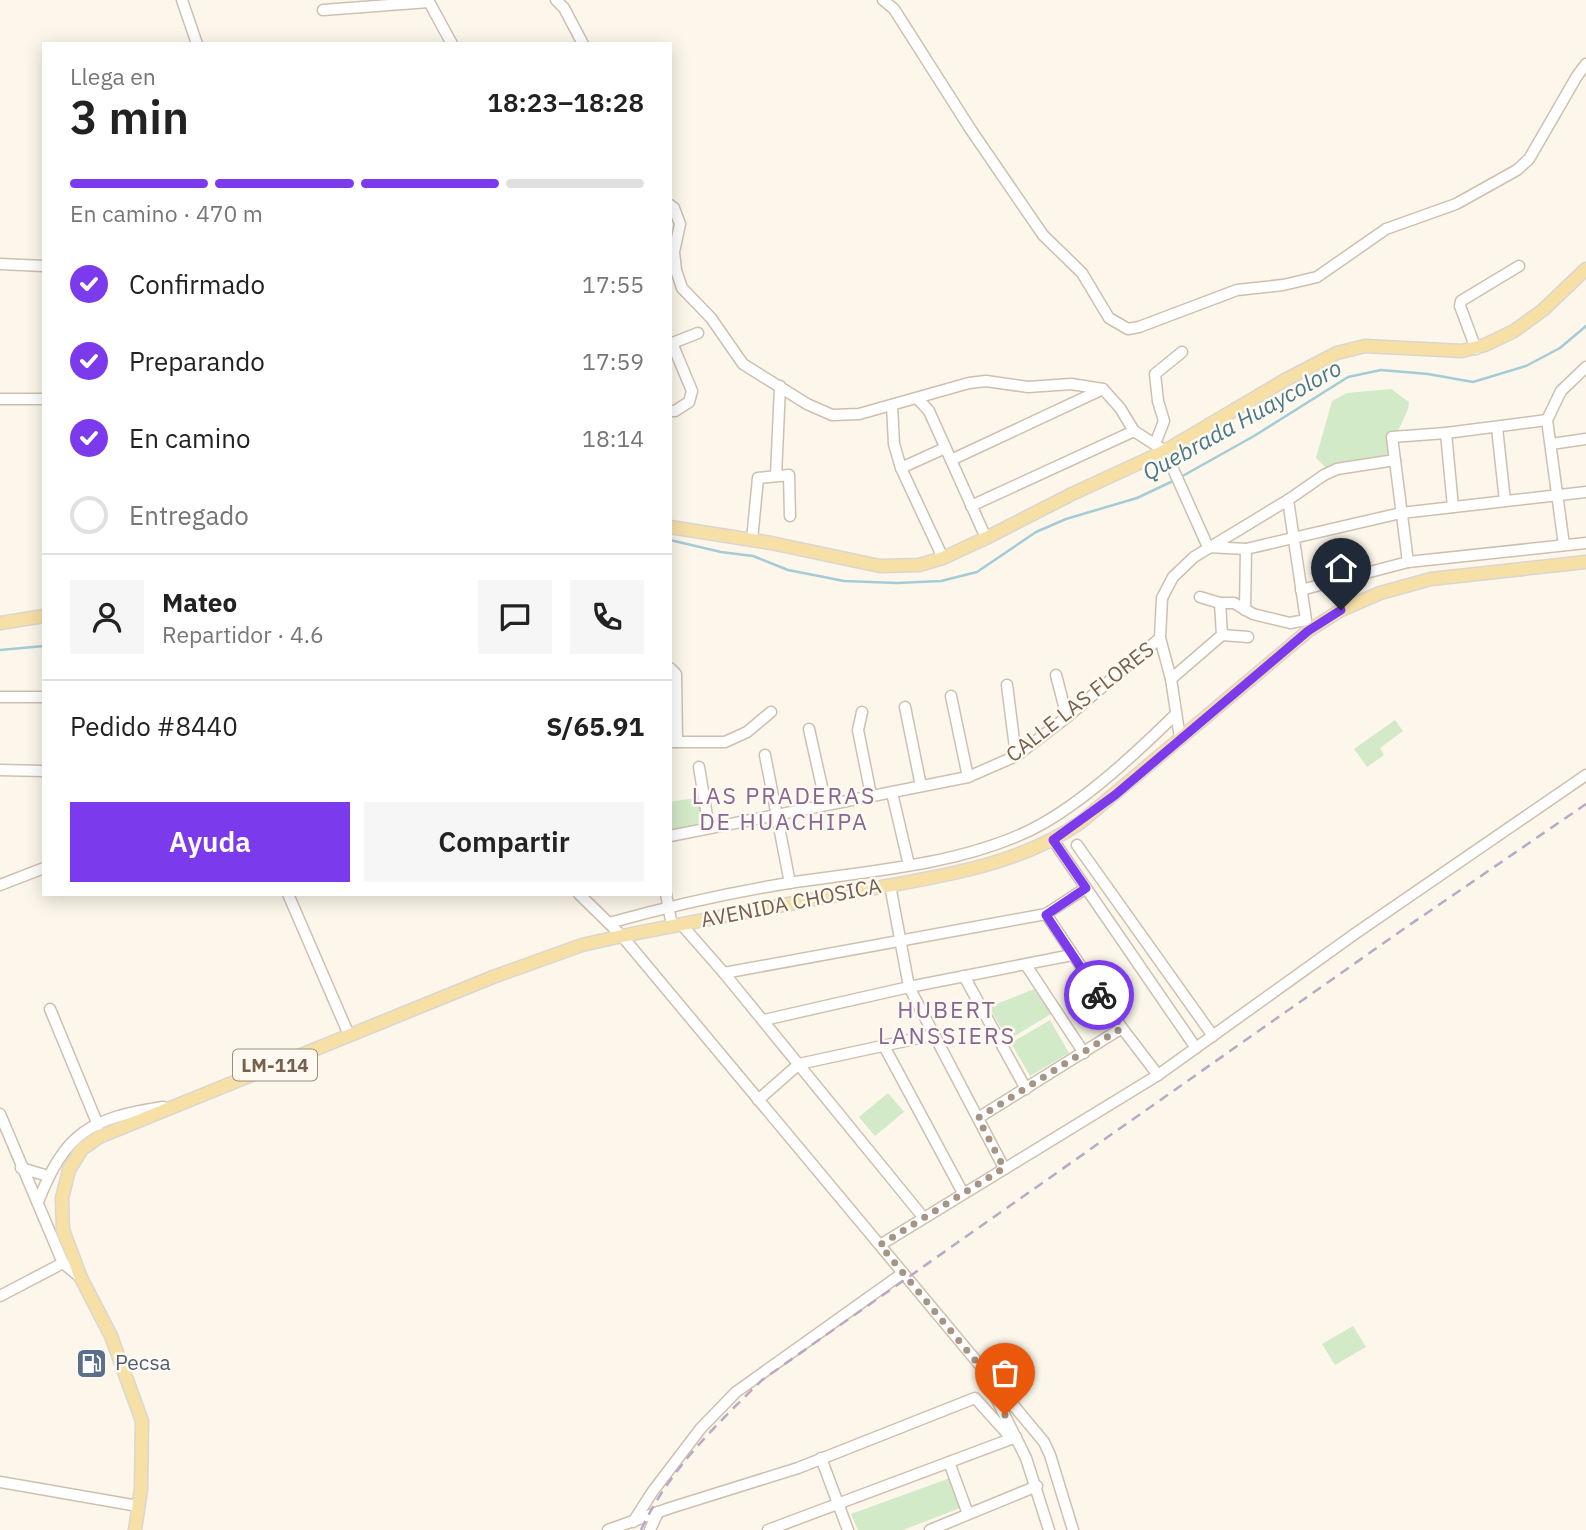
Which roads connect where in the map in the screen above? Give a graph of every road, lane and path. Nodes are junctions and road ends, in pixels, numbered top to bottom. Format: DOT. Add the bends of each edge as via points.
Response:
graph roads {
  1 [pos="182,0"];
  2 [pos="556,0"];
  3 [pos="883,0"];
  4 [pos="428,1"];
  5 [pos="323,10"];
  6 [pos="196,42"];
  7 [pos="451,42"];
  8 [pos="582,42"];
  9 [pos="1586,64"];
  10 [pos="672,206"];
  11 [pos="0,264"];
  12 [pos="42,266"];
  13 [pos="1519,266"];
  14 [pos="1586,269"];
  15 [pos="682,288"];
  16 [pos="672,291"];
  17 [pos="698,333"];
  18 [pos="672,344"];
  19 [pos="672,346"];
  20 [pos="1476,349"];
  21 [pos="1182,352"];
  22 [pos="1586,367"];
  23 [pos="780,386"];
  24 [pos="1103,389"];
  25 [pos="918,398"];
  26 [pos="0,399"];
  27 [pos="42,400"];
  28 [pos="892,405"];
  29 [pos="672,411"];
  30 [pos="1547,420"];
  31 [pos="1497,428"];
  32 [pos="1134,431"];
  33 [pos="1446,433"];
  34 [pos="1586,439"];
  35 [pos="1550,444"];
  36 [pos="1160,447"];
  37 [pos="945,448"];
  38 [pos="951,460"];
  39 [pos="1395,460"];
  40 [pos="901,468"];
  41 [pos="776,476"];
  42 [pos="1586,492"];
  43 [pos="1558,495"];
  44 [pos="1288,500"];
  45 [pos="1505,501"];
  46 [pos="971,506"];
  47 [pos="1453,507"];
  48 [pos="1401,513"];
  49 [pos="790,516"];
  50 [pos="672,527"];
  51 [pos="986,538"];
  52 [pos="1292,538"];
  53 [pos="752,540"];
  54 [pos="1586,543"];
  55 [pos="1564,545"];
  56 [pos="1208,547"];
  57 [pos="1246,549"];
  58 [pos="943,558"];
  59 [pos="1408,562"];
  60 [pos="1586,562"];
  61 [pos="1301,590"];
  62 [pos="1200,597"];
  63 [pos="1220,604"];
  64 [pos="1245,610"];
  65 [pos="42,616"];
  66 [pos="0,623"];
  67 [pos="1222,635"];
  68 [pos="1248,637"];
  69 [pos="1160,638"];
  70 [pos="672,670"];
  71 [pos="1056,675"];
  72 [pos="1171,679"];
  73 [pos="1007,685"];
  74 [pos="951,696"];
  75 [pos="0,697"];
  76 [pos="42,697"];
  77 [pos="905,707"];
  78 [pos="771,712"];
  79 [pos="862,712"];
  80 [pos="1177,714"];
  81 [pos="1067,717"];
  82 [pos="809,729"];
  83 [pos="1180,738"];
  84 [pos="673,742"];
  85 [pos="765,755"];
  86 [pos="1016,756"];
  87 [pos="699,767"];
  88 [pos="0,770"];
  89 [pos="42,771"];
  90 [pos="1586,775"];
  91 [pos="968,777"];
  92 [pos="920,786"];
  93 [pos="892,793"];
  94 [pos="871,795"];
  95 [pos="826,805"];
  96 [pos="777,816"];
  97 [pos="709,828"];
  98 [pos="672,836"];
  99 [pos="1053,840"];
  100 [pos="1077,845"];
  101 [pos="909,865"];
  102 [pos="42,869"];
  103 [pos="790,883"];
  104 [pos="0,885"];
  105 [pos="890,885"];
  106 [pos="1086,888"];
  107 [pos="289,896"];
  108 [pos="581,896"];
  109 [pos="666,896"];
  110 [pos="668,907"];
  111 [pos="1046,915"];
  112 [pos="609,923"];
  113 [pos="676,925"];
  114 [pos="619,936"];
  115 [pos="899,940"];
  116 [pos="1073,955"];
  117 [pos="1026,965"];
  118 [pos="724,973"];
  119 [pos="964,976"];
  120 [pos="909,987"];
  121 [pos="50,1009"];
  122 [pos="764,1020"];
  123 [pos="1122,1028"];
  124 [pos="349,1035"];
  125 [pos="933,1035"];
  126 [pos="1213,1036"];
  127 [pos="884,1046"];
  128 [pos="1196,1048"];
  129 [pos="1084,1053"];
  130 [pos="799,1063"];
  131 [pos="1158,1075"];
  132 [pos="1026,1089"];
  133 [pos="758,1100"];
  134 [pos="176,1105"];
  135 [pos="0,1114"];
  136 [pos="978,1118"];
  137 [pos="97,1125"];
  138 [pos="22,1168"];
  139 [pos="1004,1168"];
  140 [pos="48,1176"];
  141 [pos="963,1193"];
  142 [pos="38,1202"];
  143 [pos="923,1217"];
  144 [pos="880,1245"];
  145 [pos="63,1263"];
  146 [pos="903,1273"];
  147 [pos="81,1278"];
  148 [pos="0,1296"];
  149 [pos="983,1370"];
  150 [pos="1014,1438"];
  151 [pos="821,1458"];
  152 [pos="949,1462"];
  153 [pos="0,1482"];
  154 [pos="1037,1486"];
  155 [pos="838,1504"];
  156 [pos="138,1506"];
  157 [pos="658,1512"];
  158 [pos="968,1514"];
  159 [pos="632,1525"];
  160 [pos="781,1528"];
  161 [pos="135,1530"];
  162 [pos="608,1530"];
  163 [pos="650,1530"];
  164 [pos="768,1530"];
  165 [pos="848,1530"];
  166 [pos="930,1530"];
  167 [pos="1049,1530"];
  168 [pos="1073,1530"];
  1 -- 6 [label="street"];
  2 -- 8 [label="street"];
  3 -- 9 [label="street" via="894,9 1043,235 1082,273 1109,318 1128,328 1237,290 1317,277 1386,229 1456,204 1517,170 1530,159"];
  4 -- 5 [label="street"];
  4 -- 7 [label="street"];
  10 -- 15 [label="street" via="680,224 674,252"];
  11 -- 12 [label="street"];
  13 -- 20 [label="street" via="1461,301"];
  14 -- 20 [label="main road" via="1543,310 1514,331"];
  15 -- 16 [label="street"];
  15 -- 23 [label="street" via="743,364"];
  17 -- 18 [label="street"];
  19 -- 29 [label="street" via="692,391 689,402"];
  20 -- 36 [label="main road" via="1350,348"];
  21 -- 36 [label="street" via="1155,374 1164,421"];
  22 -- 30 [label="street" via="1561,391"];
  23 -- 28 [label="street" via="832,415"];
  23 -- 41 [label="street"];
  24 -- 25 [label="street" via="986,381"];
  24 -- 32 [label="street"];
  24 -- 38 [label="street"];
  25 -- 28 [label="street"];
  25 -- 37 [label="street" via="929,411"];
  26 -- 27 [label="street"];
  28 -- 40 [label="street" via="894,444"];
  30 -- 31 [label="street"];
  30 -- 35 [label="street"];
  31 -- 33 [label="street"];
  31 -- 45 [label="street"];
  32 -- 36 [label="street"];
  32 -- 46 [label="street"];
  33 -- 39 [label="street" via="1392,437"];
  33 -- 47 [label="street"];
  34 -- 35 [label="street"];
  35 -- 43 [label="street"];
  36 -- 51 [label="main road"];
  36 -- 56 [label="street"];
  37 -- 38 [label="street"];
  37 -- 40 [label="street"];
  38 -- 46 [label="street"];
  39 -- 44 [label="street" via="1337,469"];
  39 -- 48 [label="street"];
  40 -- 58 [label="street"];
  41 -- 49 [label="street" via="789,475"];
  41 -- 53 [label="street" via="758,478"];
  42 -- 43 [label="street"];
  43 -- 45 [label="street"];
  43 -- 55 [label="street"];
  44 -- 52 [label="street"];
  44 -- 56 [label="street"];
  45 -- 47 [label="street"];
  46 -- 51 [label="street"];
  47 -- 48 [label="street"];
  48 -- 52 [label="street"];
  48 -- 59 [label="street"];
  50 -- 53 [label="main road"];
  51 -- 58 [label="main road"];
  52 -- 57 [label="street"];
  52 -- 61 [label="street"];
  53 -- 58 [label="main road" via="880,566 919,565"];
  54 -- 55 [label="street"];
  55 -- 59 [label="street"];
  56 -- 57 [label="street"];
  56 -- 69 [label="street" via="1173,577 1162,598"];
  57 -- 64 [label="street"];
  59 -- 61 [label="street"];
  60 -- 83 [label="main road, AVENIDA CHOSICA / LM-114" via="1431,579 1380,593 1308,631"];
  61 -- 64 [label="street" via="1306,620 1290,623"];
  62 -- 63 [label="street"];
  63 -- 64 [label="street" via="1234,603"];
  63 -- 67 [label="street"];
  65 -- 66 [label="main road"];
  67 -- 68 [label="street"];
  67 -- 72 [label="street"];
  69 -- 72 [label="street"];
  69 -- 81 [label="street, CALLE LAS FLORES"];
  70 -- 84 [label="street" via="676,674"];
  71 -- 81 [label="street"];
  72 -- 80 [label="street"];
  73 -- 86 [label="street"];
  74 -- 91 [label="street"];
  75 -- 76 [label="street"];
  77 -- 92 [label="street"];
  78 -- 84 [label="street" via="747,732 725,742"];
  79 -- 94 [label="street" via="858,730"];
  80 -- 83 [label="street"];
  80 -- 101 [label="street" via="1106,778 1049,821 1000,843"];
  81 -- 86 [label="street, CALLE LAS FLORES"];
  82 -- 95 [label="street"];
  83 -- 99 [label="main road, AVENIDA CHOSICA / LM-114" via="1115,795"];
  85 -- 96 [label="street"];
  86 -- 91 [label="street, CALLE LAS FLORES"];
  87 -- 97 [label="street"];
  88 -- 89 [label="street"];
  90 -- 126 [label="street"];
  91 -- 92 [label="street, CALLE LAS FLORES"];
  92 -- 93 [label="street, CALLE LAS FLORES"];
  93 -- 94 [label="street, CALLE LAS FLORES"];
  93 -- 101 [label="street"];
  94 -- 95 [label="street, CALLE LAS FLORES"];
  95 -- 96 [label="street, CALLE LAS FLORES"];
  96 -- 97 [label="street, CALLE LAS FLORES"];
  96 -- 103 [label="street"];
  97 -- 98 [label="street, CALLE LAS FLORES"];
  99 -- 105 [label="main road, AVENIDA CHOSICA / LM-114" via="1011,858"];
  99 -- 106 [label="street"];
  100 -- 126 [label="street"];
  101 -- 103 [label="street"];
  102 -- 104 [label="street"];
  103 -- 110 [label="street"];
  105 -- 113 [label="main road, AVENIDA CHOSICA / LM-114"];
  105 -- 115 [label="street"];
  106 -- 111 [label="street"];
  106 -- 128 [label="street"];
  107 -- 124 [label="street"];
  108 -- 112 [label="street"];
  109 -- 110 [label="street"];
  110 -- 112 [label="street"];
  110 -- 113 [label="street"];
  111 -- 115 [label="street"];
  111 -- 116 [label="street"];
  112 -- 114 [label="street"];
  113 -- 114 [label="main road, AVENIDA CHOSICA / LM-114"];
  113 -- 118 [label="street"];
  114 -- 124 [label="main road, AVENIDA CHOSICA / LM-114" via="494,977"];
  114 -- 133 [label="street"];
  115 -- 118 [label="street"];
  115 -- 120 [label="street"];
  116 -- 117 [label="street"];
  116 -- 123 [label="street"];
  117 -- 119 [label="street"];
  117 -- 129 [label="street"];
  118 -- 122 [label="street"];
  119 -- 120 [label="street"];
  119 -- 132 [label="street"];
  120 -- 122 [label="street"];
  120 -- 125 [label="street"];
  121 -- 137 [label="street"];
  122 -- 130 [label="street"];
  123 -- 129 [label="street"];
  123 -- 131 [label="street"];
  124 -- 134 [label="main road, AVENIDA CHOSICA / LM-114"];
  125 -- 127 [label="street"];
  125 -- 136 [label="street"];
  126 -- 128 [label="street"];
  127 -- 130 [label="street"];
  127 -- 141 [label="street"];
  128 -- 131 [label="street"];
  129 -- 132 [label="street"];
  130 -- 133 [label="street"];
  130 -- 143 [label="street"];
  131 -- 139 [label="street"];
  132 -- 136 [label="street"];
  133 -- 144 [label="street"];
  134 -- 137 [label="street" via="130,1112"];
  134 -- 147 [label="main road, AVENIDA CHOSICA / LM-114" via="99,1137 82,1149 69,1170 62,1198 64,1230"];
  135 -- 138 [label="street"];
  136 -- 139 [label="street"];
  137 -- 140 [label="street" via="79,1134"];
  138 -- 140 [label="street"];
  138 -- 142 [label="street"];
  139 -- 141 [label="street"];
  140 -- 142 [label="street"];
  141 -- 143 [label="street"];
  142 -- 145 [label="street"];
  143 -- 144 [label="street"];
  144 -- 146 [label="street"];
  145 -- 147 [label="street"];
  145 -- 148 [label="street"];
  146 -- 149 [label="street"];
  146 -- 159 [label="street" via="736,1392 701,1428"];
  147 -- 156 [label="main road, LM-114" via="111,1335 142,1421"];
  149 -- 150 [label="street"];
  149 -- 168 [label="street" via="1044,1442"];
  150 -- 151 [label="street" via="975,1398"];
  150 -- 152 [label="street"];
  150 -- 154 [label="street"];
  151 -- 155 [label="street"];
  151 -- 157 [label="street"];
  152 -- 155 [label="street"];
  152 -- 158 [label="street"];
  153 -- 156 [label="street"];
  154 -- 158 [label="street"];
  154 -- 167 [label="street"];
  155 -- 160 [label="street"];
  155 -- 165 [label="street"];
  156 -- 161 [label="main road, LM-114"];
  157 -- 159 [label="street"];
  157 -- 163 [label="street"];
  158 -- 166 [label="street"];
  159 -- 162 [label="street"];
  160 -- 164 [label="street"];
}
